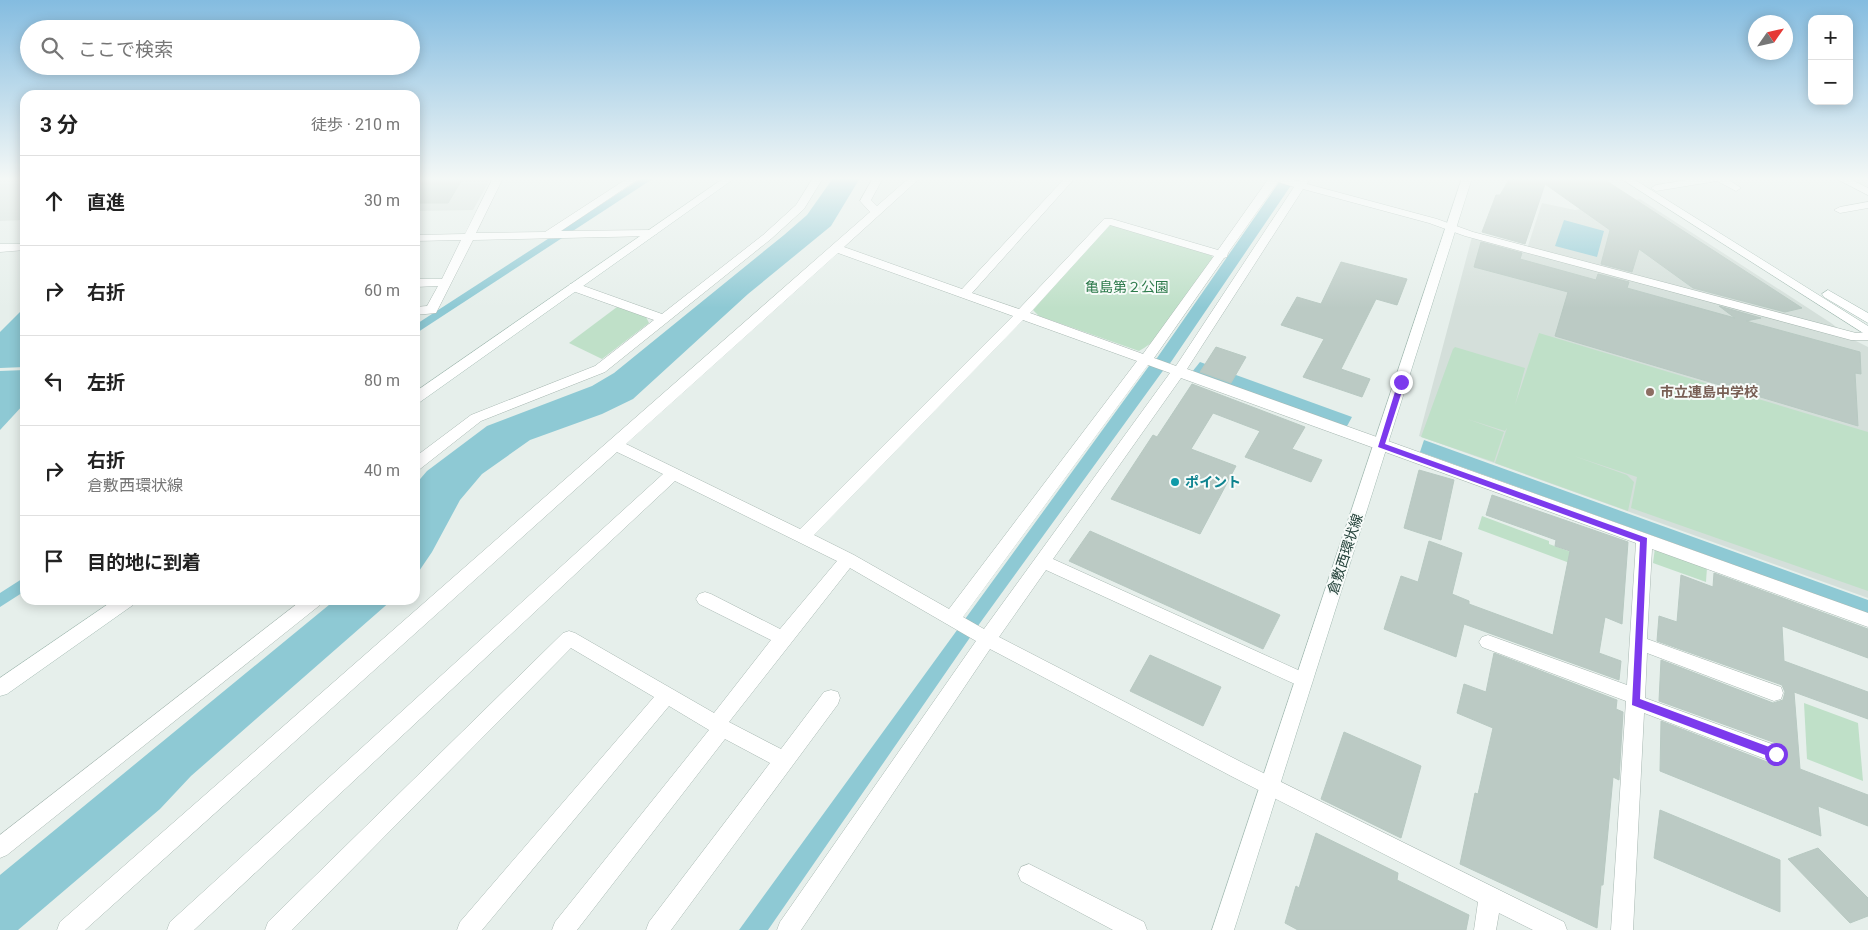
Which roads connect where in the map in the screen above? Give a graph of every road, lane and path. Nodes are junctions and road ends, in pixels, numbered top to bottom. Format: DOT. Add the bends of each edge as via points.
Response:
graph roads {
  1 [pos="476,221"];
  2 [pos="569,221"];
  3 [pos="668,221"];
  4 [pos="785,221"];
  5 [pos="866,221"];
  6 [pos="1030,221"];
  7 [pos="1108,221"];
  8 [pos="1109,221"];
  9 [pos="1246,221"];
  10 [pos="1274,221"];
  11 [pos="1429,221"];
  12 [pos="1453,221"];
  13 [pos="1693,221"];
  14 [pos="1710,221"];
  15 [pos="1451,228"];
  16 [pos="652,233"];
  17 [pos="550,234"];
  18 [pos="468,237"];
  19 [pos="420,238"];
  20 [pos="0,248"];
  21 [pos="20,248"];
  22 [pos="836,248"];
  23 [pos="1223,255"];
  24 [pos="447,282"];
  25 [pos="420,283"];
  26 [pos="574,287"];
  27 [pos="964,294"];
  28 [pos="420,311"];
  29 [pos="1021,315"];
  30 [pos="664,319"];
  31 [pos="1868,319"];
  32 [pos="1868,332"];
  33 [pos="1868,336"];
  34 [pos="1149,360"];
  35 [pos="1176,370"];
  36 [pos="420,395"];
  37 [pos="614,444"];
  38 [pos="1381,445"];
  39 [pos="420,461"];
  40 [pos="674,473"];
  41 [pos="803,536"];
  42 [pos="1644,540"];
  43 [pos="848,559"];
  44 [pos="1042,561"];
  45 [pos="705,599"];
  46 [pos="120,605"];
  47 [pos="308,605"];
  48 [pos="954,620"];
  49 [pos="1868,620"];
  50 [pos="983,637"];
  51 [pos="783,638"];
  52 [pos="1488,642"];
  53 [pos="1639,643"];
  54 [pos="1303,680"];
  55 [pos="0,688"];
  56 [pos="1774,693"];
  57 [pos="666,696"];
  58 [pos="831,698"];
  59 [pos="1635,699"];
  60 [pos="720,726"];
  61 [pos="1776,754"];
  62 [pos="785,761"];
  63 [pos="1269,786"];
  64 [pos="0,848"];
  65 [pos="1029,874"];
  66 [pos="1490,897"];
  67 [pos="68,930"];
  68 [pos="178,930"];
  69 [pos="276,930"];
  70 [pos="468,930"];
  71 [pos="563,930"];
  72 [pos="657,930"];
  73 [pos="788,930"];
  74 [pos="1136,930"];
  75 [pos="1223,930"];
  76 [pos="1485,930"];
  77 [pos="1556,930"];
  78 [pos="1622,930"];
  1 -- 18 [label="street"];
  2 -- 17 [label="street"];
  3 -- 16 [label="street"];
  4 -- 30 [label="street"];
  5 -- 22 [label="street"];
  6 -- 27 [label="street"];
  7 -- 29 [label="street"];
  8 -- 23 [label="street"];
  9 -- 23 [label="street"];
  10 -- 35 [label="street"];
  11 -- 15 [label="street"];
  12 -- 15 [label="street, 倉敷西環状線"];
  13 -- 32 [label="street"];
  14 -- 31 [label="street"];
  15 -- 33 [label="street" via="1856,337"];
  15 -- 38 [label="street, 倉敷西環状線"];
  16 -- 17 [label="street"];
  16 -- 26 [label="street"];
  17 -- 18 [label="street"];
  18 -- 19 [label="street"];
  18 -- 24 [label="street"];
  20 -- 21 [label="street"];
  22 -- 27 [label="street"];
  22 -- 37 [label="street"];
  23 -- 34 [label="street"];
  24 -- 25 [label="street"];
  24 -- 28 [label="street" via="432,310"];
  26 -- 30 [label="street"];
  26 -- 36 [label="street"];
  27 -- 29 [label="street"];
  29 -- 34 [label="street"];
  29 -- 41 [label="street"];
  30 -- 39 [label="street" via="600,369 493,409 476,418"];
  34 -- 35 [label="street"];
  34 -- 48 [label="street"];
  35 -- 38 [label="street"];
  35 -- 44 [label="street"];
  37 -- 40 [label="street"];
  37 -- 67 [label="street"];
  38 -- 42 [label="street"];
  38 -- 54 [label="street, 倉敷西環状線"];
  40 -- 41 [label="street"];
  40 -- 68 [label="street"];
  41 -- 43 [label="street"];
  42 -- 49 [label="street"];
  42 -- 53 [label="street"];
  43 -- 48 [label="street"];
  43 -- 51 [label="street"];
  44 -- 50 [label="street"];
  44 -- 54 [label="street"];
  45 -- 51 [label="street"];
  46 -- 55 [label="street"];
  47 -- 64 [label="street"];
  48 -- 50 [label="street"];
  50 -- 63 [label="street"];
  50 -- 73 [label="street"];
  51 -- 60 [label="street"];
  52 -- 59 [label="street"];
  53 -- 56 [label="street"];
  53 -- 59 [label="street"];
  54 -- 63 [label="street, 倉敷西環状線"];
  57 -- 60 [label="street"];
  57 -- 69 [label="street" via="569,638"];
  57 -- 70 [label="street"];
  58 -- 62 [label="street"];
  59 -- 61 [label="street"];
  59 -- 78 [label="street"];
  60 -- 62 [label="street"];
  60 -- 71 [label="street"];
  62 -- 72 [label="street"];
  63 -- 66 [label="street"];
  63 -- 75 [label="street, 倉敷西環状線"];
  65 -- 74 [label="street"];
  66 -- 76 [label="street"];
  66 -- 77 [label="street"];
}
